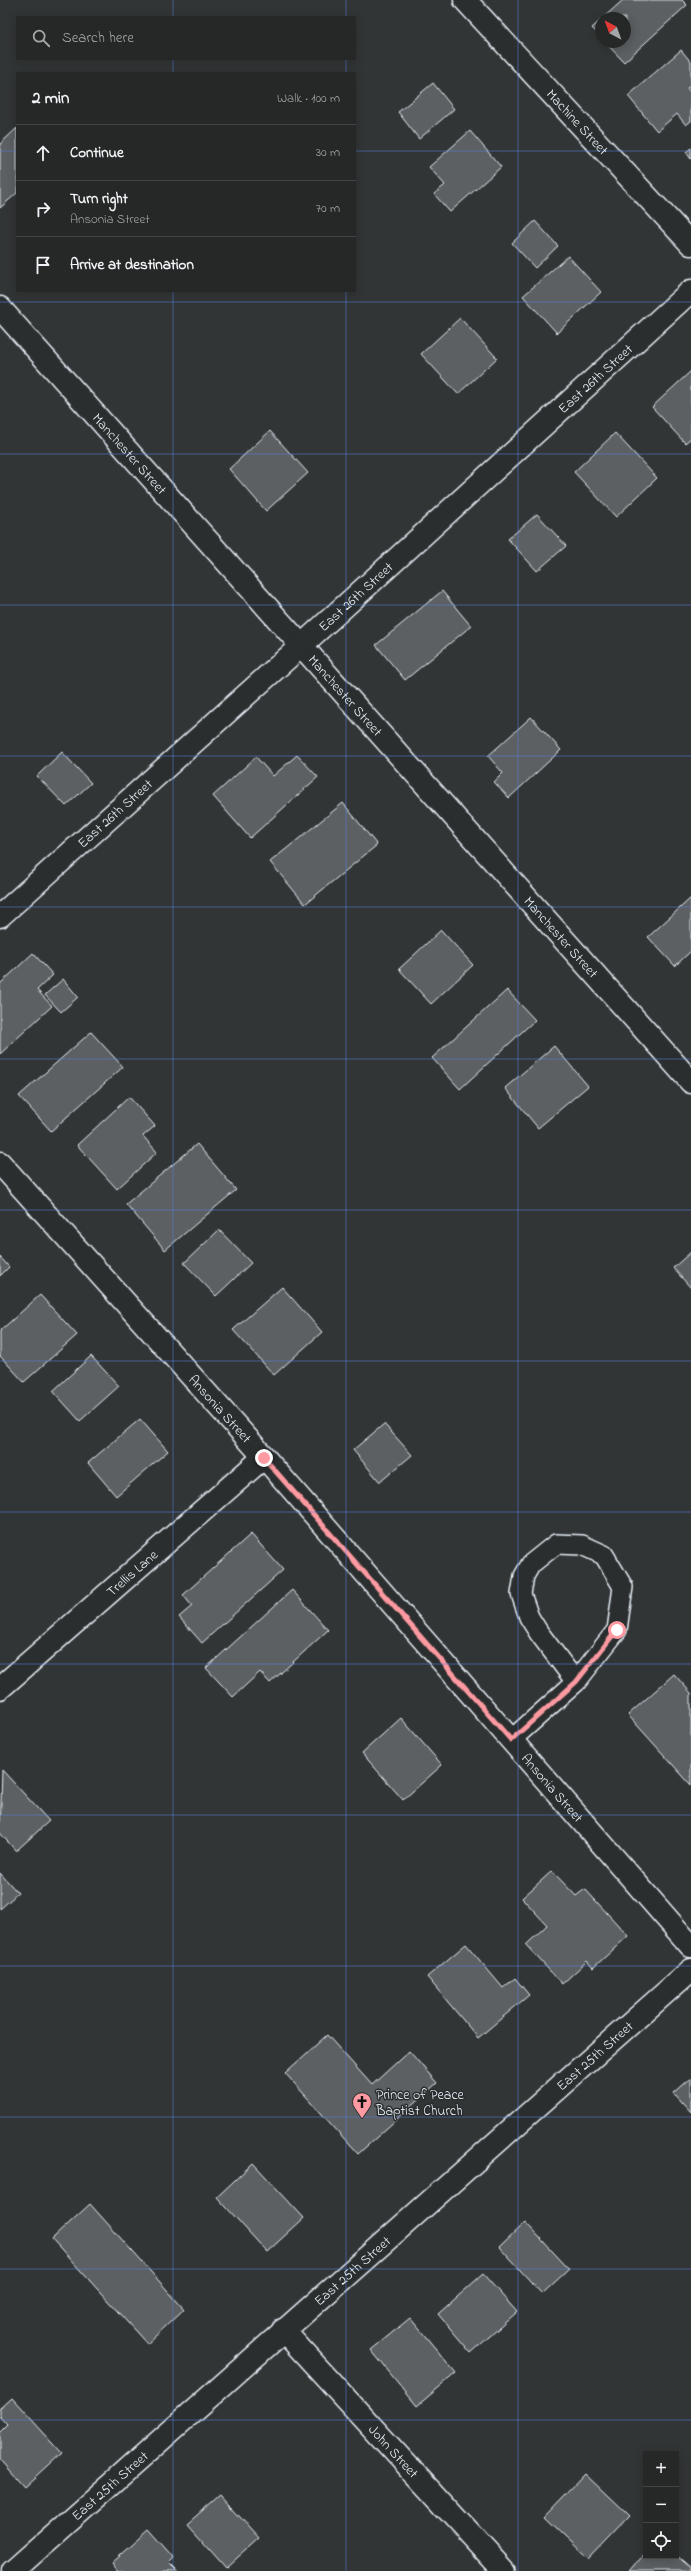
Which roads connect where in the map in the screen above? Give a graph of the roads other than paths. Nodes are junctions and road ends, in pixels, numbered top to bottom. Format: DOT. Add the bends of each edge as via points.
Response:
graph roads {
  1 [pos="465,0"];
  2 [pos="691,244"];
  3 [pos="691,291"];
  4 [pos="0,308"];
  5 [pos="302,645"];
  6 [pos="0,916"];
  7 [pos="691,1082"];
  8 [pos="0,1163"];
  9 [pos="264,1458"];
  10 [pos="576,1682"];
  11 [pos="0,1688"];
  12 [pos="511,1740"];
  13 [pos="691,1946"];
  14 [pos="691,1970"];
  15 [pos="283,2330"];
  16 [pos="13,2571"];
  17 [pos="504,2571"];
  1 -- 2 [label="street, Machine Street"];
  3 -- 5 [label="street, East 26th Street"];
  4 -- 5 [label="street, Manchester Street"];
  5 -- 6 [label="street, East 26th Street"];
  5 -- 7 [label="street, Manchester Street"];
  8 -- 9 [label="street, Ansonia Street"];
  9 -- 11 [label="street, Trellis Lane"];
  9 -- 12 [label="street, Ansonia Street"];
  10 -- 10 [label="lane" via="617,1630 623,1587 604,1555 582,1545 556,1544 531,1564 524,1576 521,1594 529,1617"];
  10 -- 12 [label="lane"];
  12 -- 13 [label="street, Ansonia Street"];
  14 -- 15 [label="street, East 25th Street"];
  15 -- 16 [label="street, East 25th Street"];
  15 -- 17 [label="street, John Street"];
}
